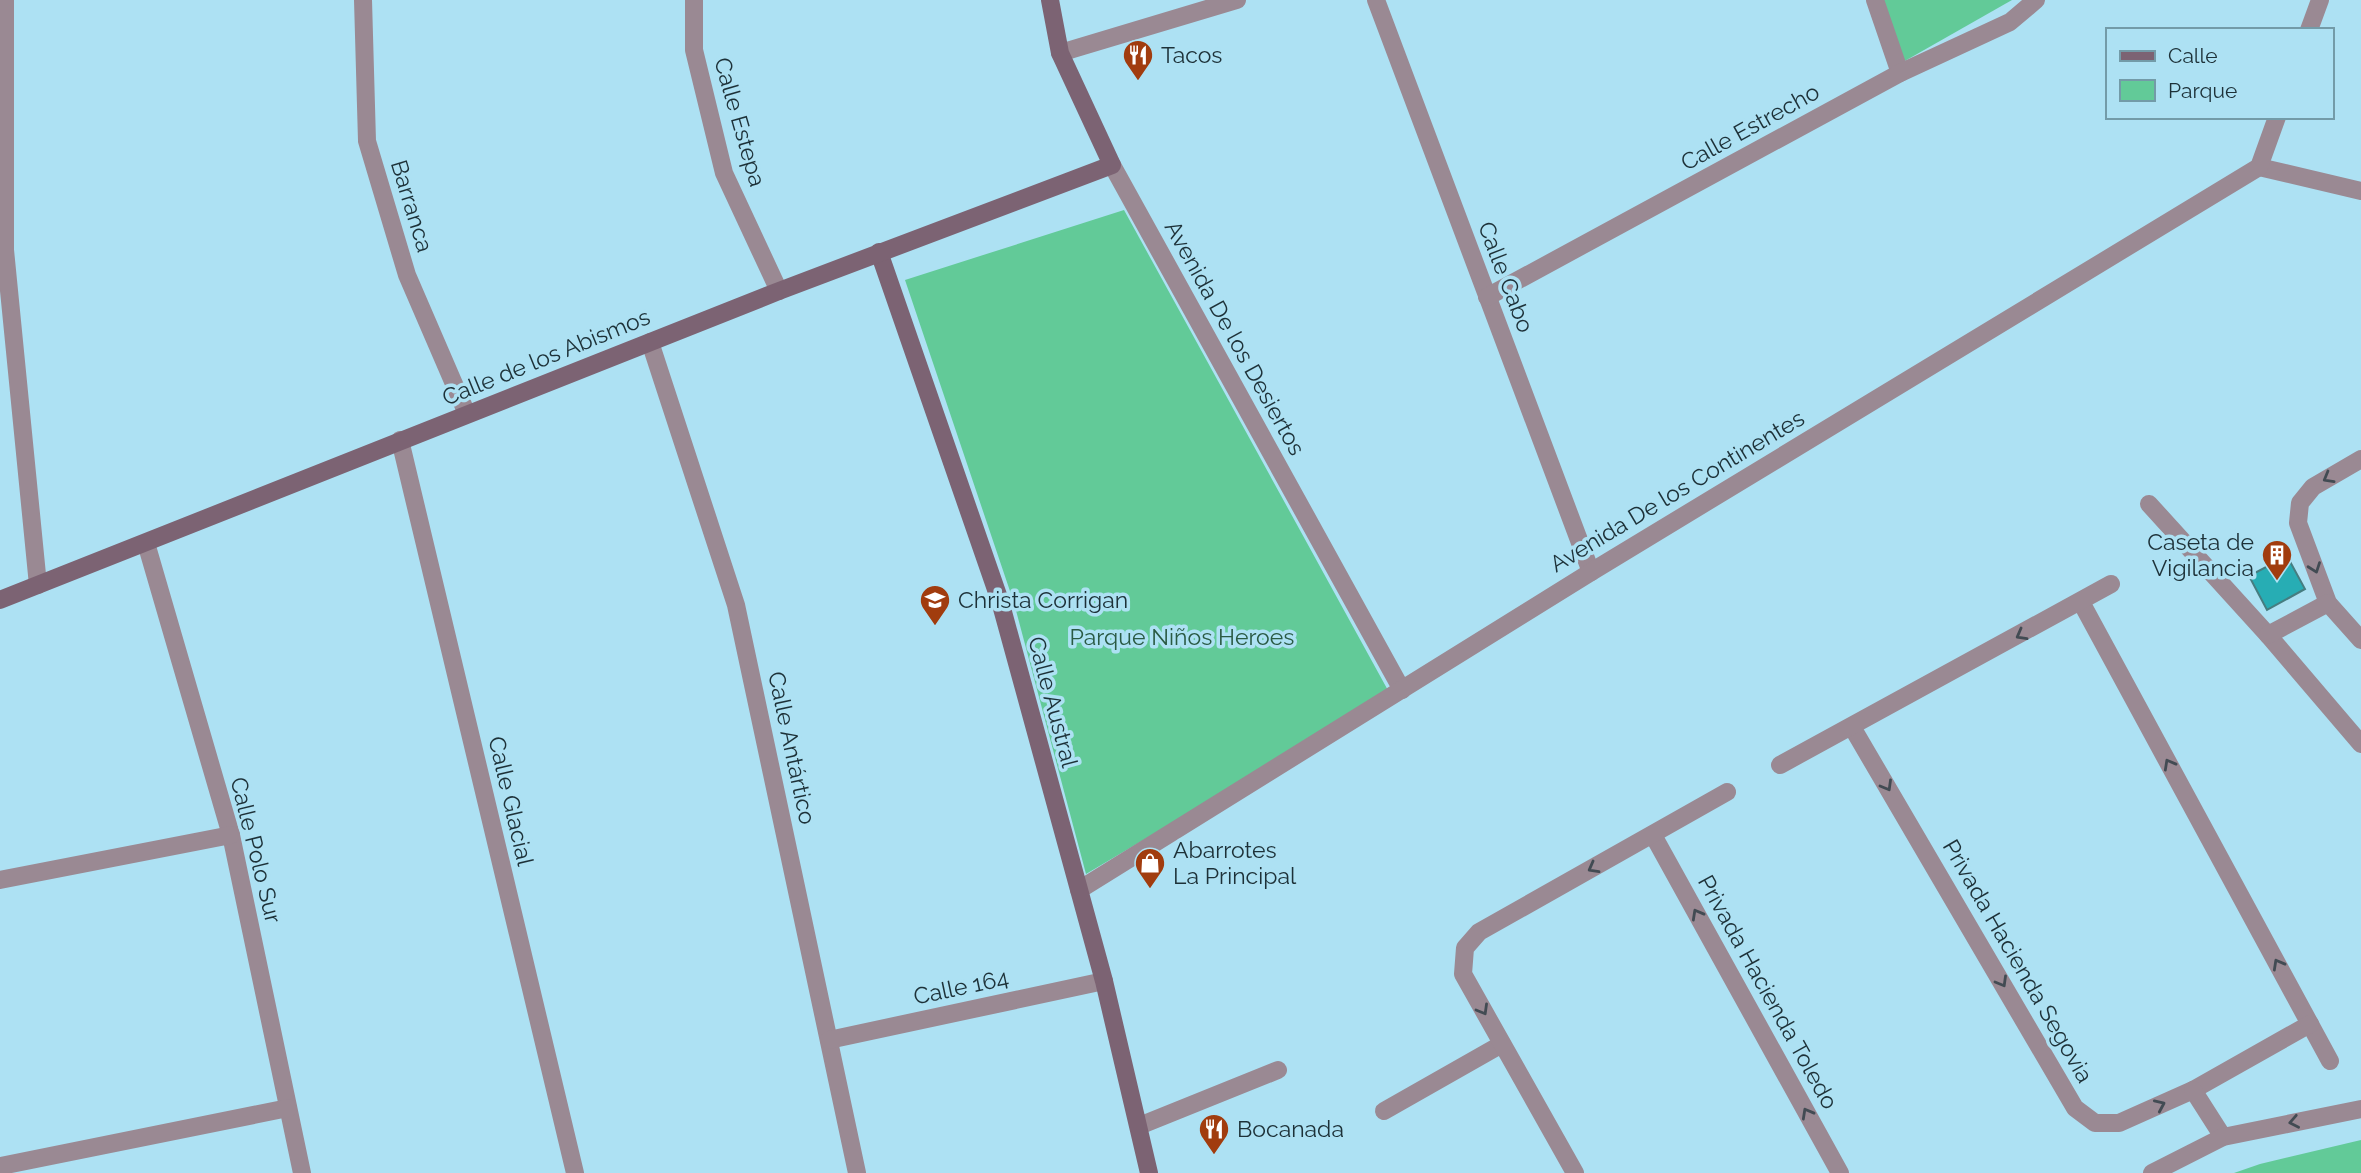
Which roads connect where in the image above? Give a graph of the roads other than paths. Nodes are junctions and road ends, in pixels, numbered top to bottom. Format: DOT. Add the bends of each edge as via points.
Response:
graph roads {
  1 [pos="5,0"];
  2 [pos="363,0"];
  3 [pos="694,0"];
  4 [pos="1050,0"];
  5 [pos="1237,0"];
  6 [pos="1376,0"];
  7 [pos="1875,0"];
  8 [pos="2036,0"];
  9 [pos="2320,0"];
  10 [pos="2310,28"];
  11 [pos="1060,53"];
  12 [pos="1900,73"];
  13 [pos="2276,119"];
  14 [pos="1112,165"];
  15 [pos="2259,167"];
  16 [pos="2361,191"];
  17 [pos="2,250"];
  18 [pos="878,252"];
  19 [pos="779,291"];
  20 [pos="1487,298"];
  21 [pos="650,342"];
  22 [pos="467,414"];
  23 [pos="400,440"];
  24 [pos="2361,459"];
  25 [pos="2150,504"];
  26 [pos="146,543"];
  27 [pos="1591,572"];
  28 [pos="2111,584"];
  29 [pos="38,585"];
  30 [pos="0,600"];
  31 [pos="2081,602"];
  32 [pos="2328,603"];
  33 [pos="2268,635"];
  34 [pos="2361,640"];
  35 [pos="1402,690"];
  36 [pos="1852,727"];
  37 [pos="2361,744"];
  38 [pos="1780,765"];
  39 [pos="1727,792"];
  40 [pos="231,835"];
  41 [pos="1653,835"];
  42 [pos="0,880"];
  43 [pos="1079,890"];
  44 [pos="1104,981"];
  45 [pos="2310,1024"];
  46 [pos="829,1040"];
  47 [pos="1502,1044"];
  48 [pos="2330,1061"];
  49 [pos="1279,1070"];
  50 [pos="2193,1090"];
  51 [pos="288,1108"];
  52 [pos="2361,1109"];
  53 [pos="1384,1111"];
  54 [pos="1139,1126"];
  55 [pos="2223,1137"];
  56 [pos="1,1166"];
  57 [pos="302,1173"];
  58 [pos="575,1173"];
  59 [pos="857,1173"];
  60 [pos="1149,1173"];
  61 [pos="1575,1173"];
  62 [pos="1840,1173"];
  63 [pos="2152,1173"];
  1 -- 17 [label="street"];
  2 -- 22 [label="street, Barranca" via="367,141 407,275"];
  3 -- 19 [label="street, Calle Estepa" via="694,50 724,173"];
  4 -- 11 [label="street, Avenida De los Desiertos"];
  5 -- 11 [label="street"];
  6 -- 20 [label="street, Calle Cabo"];
  7 -- 12 [label="street"];
  8 -- 12 [label="street, Calle Estrecho" via="2010,22"];
  9 -- 10 [label="street"];
  11 -- 14 [label="street, Avenida De los Desiertos"];
  12 -- 20 [label="street, Calle Estrecho"];
  13 -- 15 [label="street"];
  14 -- 18 [label="street, Calle de los Abismos"];
  14 -- 35 [label="street, Avenida De los Desiertos"];
  15 -- 16 [label="street"];
  15 -- 27 [label="street, Avenida De los Continentes"];
  17 -- 29 [label="street"];
  18 -- 19 [label="street, Calle de los Abismos"];
  18 -- 43 [label="street, Calle Austral" via="1000,601"];
  19 -- 21 [label="street, Calle de los Abismos"];
  20 -- 27 [label="street, Calle Cabo"];
  21 -- 22 [label="street, Calle de los Abismos"];
  21 -- 46 [label="street, Calle Antártico" via="736,605"];
  22 -- 23 [label="street, Calle de los Abismos"];
  23 -- 26 [label="street, Calle de los Abismos"];
  23 -- 58 [label="street, Calle Glacial"];
  24 -- 32 [label="street, one-way" via="2313,487 2300,503 2298,523"];
  25 -- 33 [label="street"];
  26 -- 29 [label="street, Calle de los Abismos"];
  26 -- 40 [label="street, Calle Polo Sur"];
  27 -- 35 [label="street, Avenida De los Continentes"];
  28 -- 31 [label="street"];
  29 -- 30 [label="street, Calle de los Abismos"];
  31 -- 36 [label="street, one-way"];
  45 -- 31 [label="street, one-way"];
  32 -- 33 [label="street"];
  32 -- 34 [label="street"];
  33 -- 37 [label="street"];
  35 -- 43 [label="street, Avenida De los Continentes"];
  36 -- 38 [label="street"];
  36 -- 50 [label="street, Privada Hacienda Segovia, one-way" via="2075,1108 2095,1124 2119,1123"];
  39 -- 41 [label="street"];
  40 -- 42 [label="street"];
  40 -- 51 [label="street, Calle Polo Sur"];
  41 -- 47 [label="street, one-way" via="1479,932 1465,948 1463,974"];
  62 -- 41 [label="street, Privada Hacienda Toledo, one-way"];
  43 -- 44 [label="street, Calle Austral"];
  44 -- 46 [label="street, Calle 164"];
  44 -- 54 [label="street, Calle Austral"];
  45 -- 48 [label="street"];
  45 -- 50 [label="street, Privada Hacienda Segovia"];
  46 -- 59 [label="street, Calle Antártico"];
  47 -- 53 [label="street"];
  47 -- 61 [label="street"];
  49 -- 54 [label="street"];
  50 -- 55 [label="street"];
  51 -- 56 [label="street"];
  51 -- 57 [label="street, Calle Polo Sur"];
  52 -- 55 [label="street, one-way"];
  54 -- 60 [label="street, Calle Austral"];
  55 -- 63 [label="street"];
}
